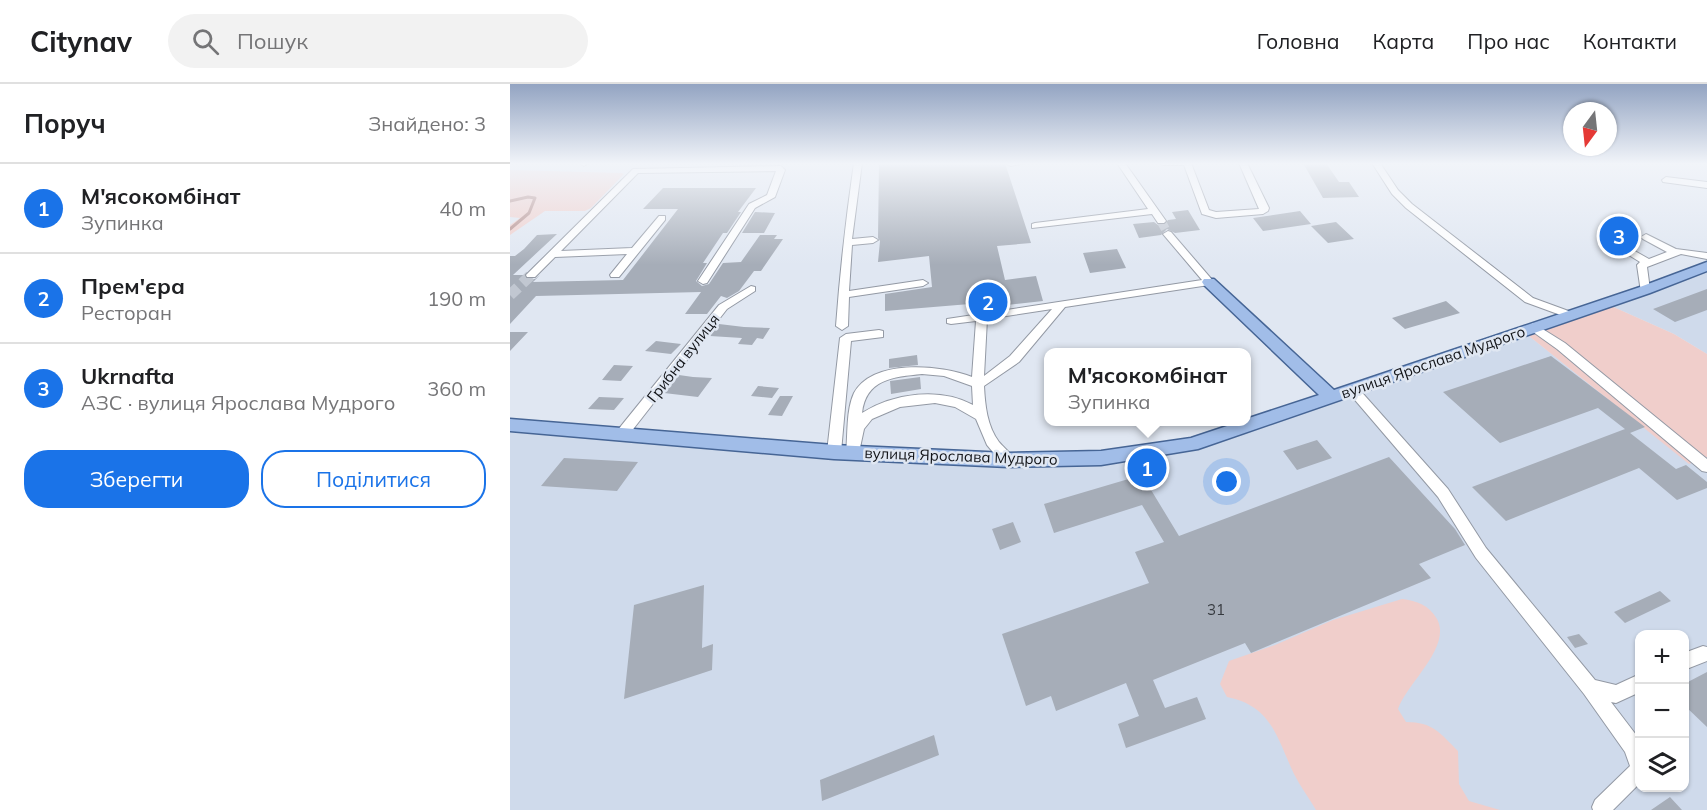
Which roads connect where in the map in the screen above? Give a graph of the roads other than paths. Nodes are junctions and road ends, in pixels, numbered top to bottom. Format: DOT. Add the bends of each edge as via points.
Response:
graph roads {
  1 [pos="610,197"];
  2 [pos="771,197"];
  3 [pos="853,197"];
  4 [pos="1144,197"];
  5 [pos="1199,197"];
  6 [pos="1259,197"];
  7 [pos="1401,197"];
  8 [pos="1154,211"];
  9 [pos="662,218"];
  10 [pos="1161,221"];
  11 [pos="1035,226"];
  12 [pos="1168,234"];
  13 [pos="1646,237"];
  14 [pos="873,240"];
  15 [pos="847,243"];
  16 [pos="1621,247"];
  17 [pos="633,251"];
  18 [pos="1676,253"];
  19 [pos="553,254"];
  20 [pos="1707,256"];
  21 [pos="1648,262"];
  22 [pos="1707,266"];
  23 [pos="531,275"];
  24 [pos="615,275"];
  25 [pos="704,281"];
  26 [pos="1209,282"];
  27 [pos="923,283"];
  28 [pos="751,289"];
  29 [pos="1645,290"];
  30 [pos="843,295"];
  31 [pos="1529,300"];
  32 [pos="1062,304"];
  33 [pos="1570,315"];
  34 [pos="982,317"];
  35 [pos="951,321"];
  36 [pos="842,326"];
  37 [pos="1536,326"];
  38 [pos="879,334"];
  39 [pos="979,384"];
  40 [pos="1353,390"];
  41 [pos="1332,397"];
  42 [pos="982,417"];
  43 [pos="1251,424"];
  44 [pos="510,425"];
  45 [pos="1246,426"];
  46 [pos="855,433"];
  47 [pos="622,434"];
  48 [pos="834,452"];
  49 [pos="853,453"];
  50 [pos="1008,460"];
  51 [pos="1707,467"];
  52 [pos="1703,654"];
  53 [pos="1689,660"];
  54 [pos="1638,684"];
  55 [pos="1590,688"];
  56 [pos="1635,753"];
  57 [pos="1635,774"];
  58 [pos="1602,807"];
  1 -- 19 [label="street"];
  2 -- 25 [label="street" via="752,206"];
  3 -- 15 [label="street"];
  4 -- 8 [label="street"];
  5 -- 6 [label="street" via="1205,212 1216,215 1263,211"];
  7 -- 31 [label="street"];
  8 -- 10 [label="street"];
  8 -- 11 [label="street"];
  9 -- 17 [label="street"];
  12 -- 26 [label="street"];
  13 -- 18 [label="street"];
  14 -- 15 [label="street"];
  15 -- 30 [label="street"];
  16 -- 21 [label="street"];
  17 -- 19 [label="street"];
  17 -- 24 [label="street"];
  18 -- 20 [label="street"];
  18 -- 21 [label="street"];
  19 -- 23 [label="street"];
  21 -- 29 [label="street" via="1642,265"];
  22 -- 29 [label="main road, вулиця Ярослава Мудрого"];
  26 -- 32 [label="street"];
  26 -- 41 [label="main road"];
  27 -- 30 [label="street"];
  28 -- 47 [label="street, Грибна вулиця" via="723,307"];
  29 -- 33 [label="main road, вулиця Ярослава Мудрого"];
  30 -- 36 [label="street"];
  31 -- 33 [label="street"];
  31 -- 37 [label="street"];
  32 -- 34 [label="street"];
  32 -- 39 [label="street" via="1012,363"];
  33 -- 37 [label="main road, вулиця Ярослава Мудрого"];
  34 -- 35 [label="street"];
  34 -- 39 [label="street"];
  37 -- 40 [label="main road, вулиця Ярослава Мудрого"];
  37 -- 51 [label="street"];
  38 -- 48 [label="street" via="846,338"];
  39 -- 42 [label="street"];
  39 -- 46 [label="street" via="937,370 871,382 858,399"];
  40 -- 41 [label="main road, вулиця Ярослава Мудрого"];
  40 -- 55 [label="street" via="1443,493 1481,553"];
  41 -- 43 [label="main road, вулиця Ярослава Мудрого"];
  42 -- 46 [label="street" via="945,399 924,399 874,411 861,421"];
  42 -- 50 [label="street" via="992,442"];
  44 -- 47 [label="main road, вулиця Ярослава Мудрого"];
  45 -- 50 [label="main road, вулиця Ярослава Мудрого" via="1192,444 1101,458"];
  46 -- 49 [label="street"];
  47 -- 48 [label="main road, вулиця Ярослава Мудрого"];
  48 -- 49 [label="main road, вулиця Ярослава Мудрого"];
  49 -- 50 [label="main road, вулиця Ярослава Мудрого"];
  52 -- 53 [label="street"];
  54 -- 55 [label="street" via="1616,694"];
  55 -- 56 [label="street"];
  57 -- 58 [label="street"];
}
